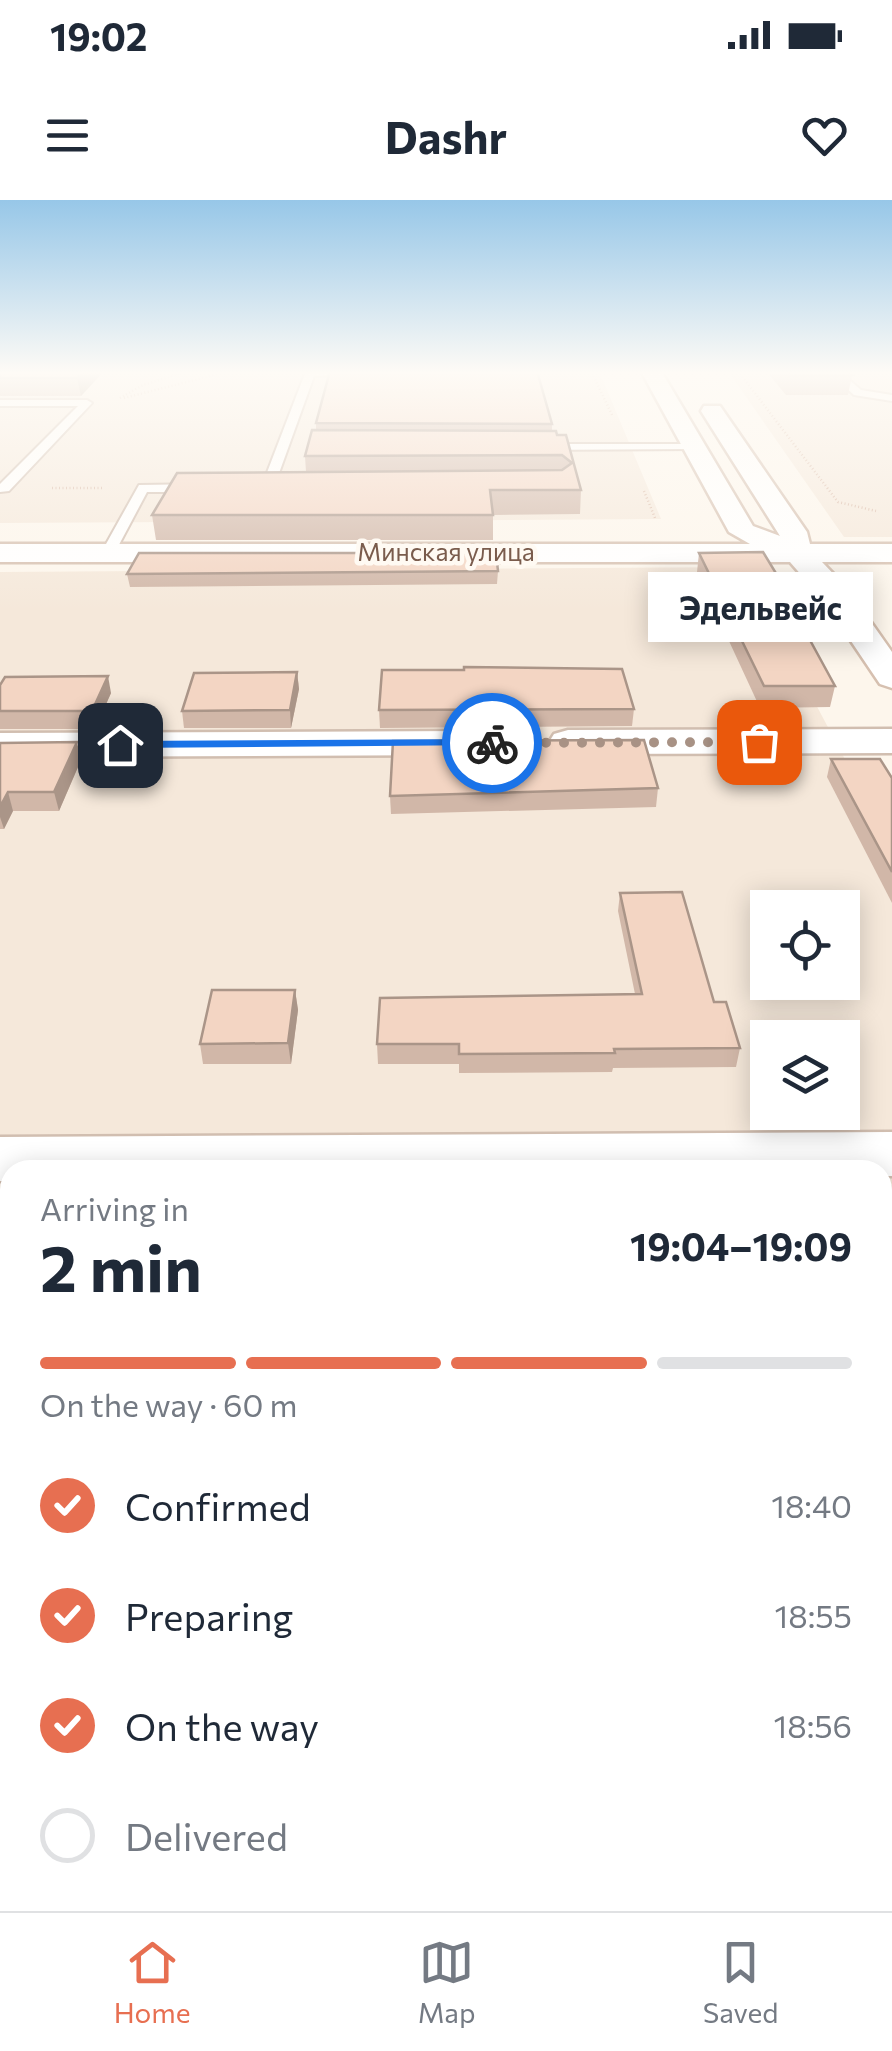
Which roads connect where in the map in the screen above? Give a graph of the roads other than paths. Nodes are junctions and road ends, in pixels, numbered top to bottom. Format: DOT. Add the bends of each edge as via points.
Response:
graph roads {
  1 [pos="40,451"];
  2 [pos="284,451"];
  3 [pos="696,451"];
  4 [pos="745,451"];
  5 [pos="268,487"];
  6 [pos="288,487"];
  7 [pos="3,488"];
  8 [pos="215,488"];
  9 [pos="232,488"];
  10 [pos="798,552"];
  11 [pos="0,554"];
  12 [pos="108,554"];
  13 [pos="892,554"];
  14 [pos="892,677"];
  15 [pos="892,741"];
  16 [pos="540,742"];
  17 [pos="500,743"];
  18 [pos="0,746"];
  19 [pos="892,1154"];
  20 [pos="0,1160"];
  1 -- 7 [label="lane"];
  2 -- 5 [label="lane"];
  3 -- 10 [label="main road" via="744,532"];
  4 -- 10 [label="main road"];
  5 -- 6 [label="lane"];
  5 -- 9 [label="lane"];
  8 -- 12 [label="lane" via="144,488"];
  10 -- 12 [label="main road, Минская улица"];
  10 -- 13 [label="main road, Минская улица"];
  10 -- 14 [label="main road"];
  11 -- 12 [label="main road, Минская улица"];
  15 -- 16 [label="main road"];
  17 -- 18 [label="main road"];
  19 -- 20 [label="main road"];
}
